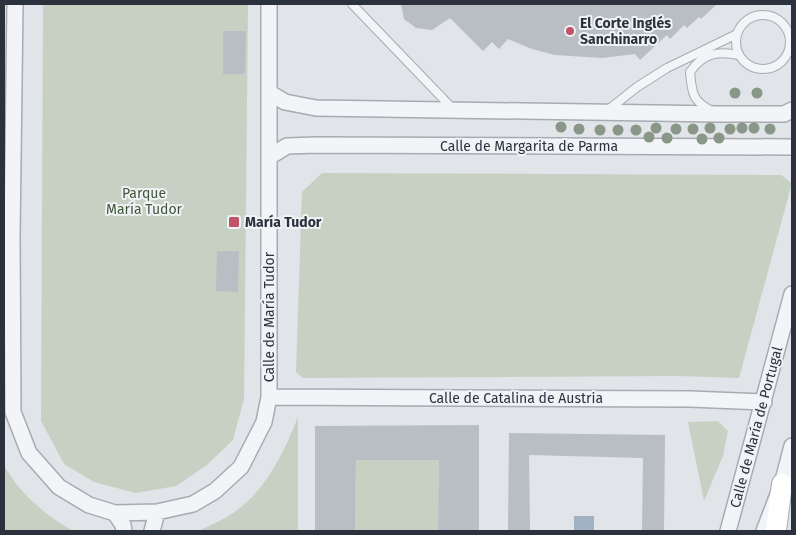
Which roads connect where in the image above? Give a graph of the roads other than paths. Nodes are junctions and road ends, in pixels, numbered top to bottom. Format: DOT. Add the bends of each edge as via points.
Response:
graph roads {
  1 [pos="15,4"];
  2 [pos="270,4"];
  3 [pos="352,4"];
  4 [pos="737,34"];
  5 [pos="740,55"];
  6 [pos="270,93"];
  7 [pos="452,108"];
  8 [pos="792,110"];
  9 [pos="608,111"];
  10 [pos="718,114"];
  11 [pos="792,147"];
  12 [pos="269,157"];
  13 [pos="8,209"];
  14 [pos="8,236"];
  15 [pos="792,294"];
  16 [pos="269,397"];
  17 [pos="764,402"];
  18 [pos="792,446"];
  19 [pos="789,463"];
  20 [pos="782,484"];
  21 [pos="157,512"];
  22 [pos="115,513"];
  23 [pos="124,531"];
  24 [pos="152,531"];
  25 [pos="728,531"];
  26 [pos="764,531"];
  27 [pos="776,531"];
  1 -- 13 [label="street, Calle de María Tudor"];
  2 -- 6 [label="street, Calle de María Tudor"];
  3 -- 7 [label="lane"];
  4 -- 5 [label="lane"];
  4 -- 5 [label="lane" via="748,19 766,15 782,22 790,39 786,57 772,68 753,67"];
  4 -- 9 [label="lane" via="667,68"];
  5 -- 10 [label="lane" via="720,52 706,55 690,72 692,92 699,104"];
  6 -- 7 [label="street" via="285,102 316,108"];
  6 -- 12 [label="street, Calle de María Tudor"];
  7 -- 9 [label="street"];
  8 -- 10 [label="street" via="784,114"];
  9 -- 10 [label="street"];
  11 -- 12 [label="street, Calle de Margarita de Parma" via="316,145 287,146"];
  12 -- 16 [label="street, Calle de María Tudor"];
  13 -- 14 [label="street, Calle de María Tudor"];
  14 -- 22 [label="street, Calle de María Tudor" via="13,412 30,453 60,487 90,504"];
  15 -- 17 [label="street, Calle de María de Portugal"];
  16 -- 17 [label="street, Calle de Catalina de Austria"];
  16 -- 21 [label="street, Calle de María Tudor" via="264,422 241,467 215,491 193,504"];
  17 -- 25 [label="street, Calle de María de Portugal"];
  18 -- 19 [label="street"];
  19 -- 20 [label="street"];
  20 -- 26 [label="street"];
  20 -- 27 [label="street"];
  21 -- 22 [label="street, Calle de María Tudor"];
  21 -- 24 [label="street"];
  22 -- 23 [label="street"];
}
